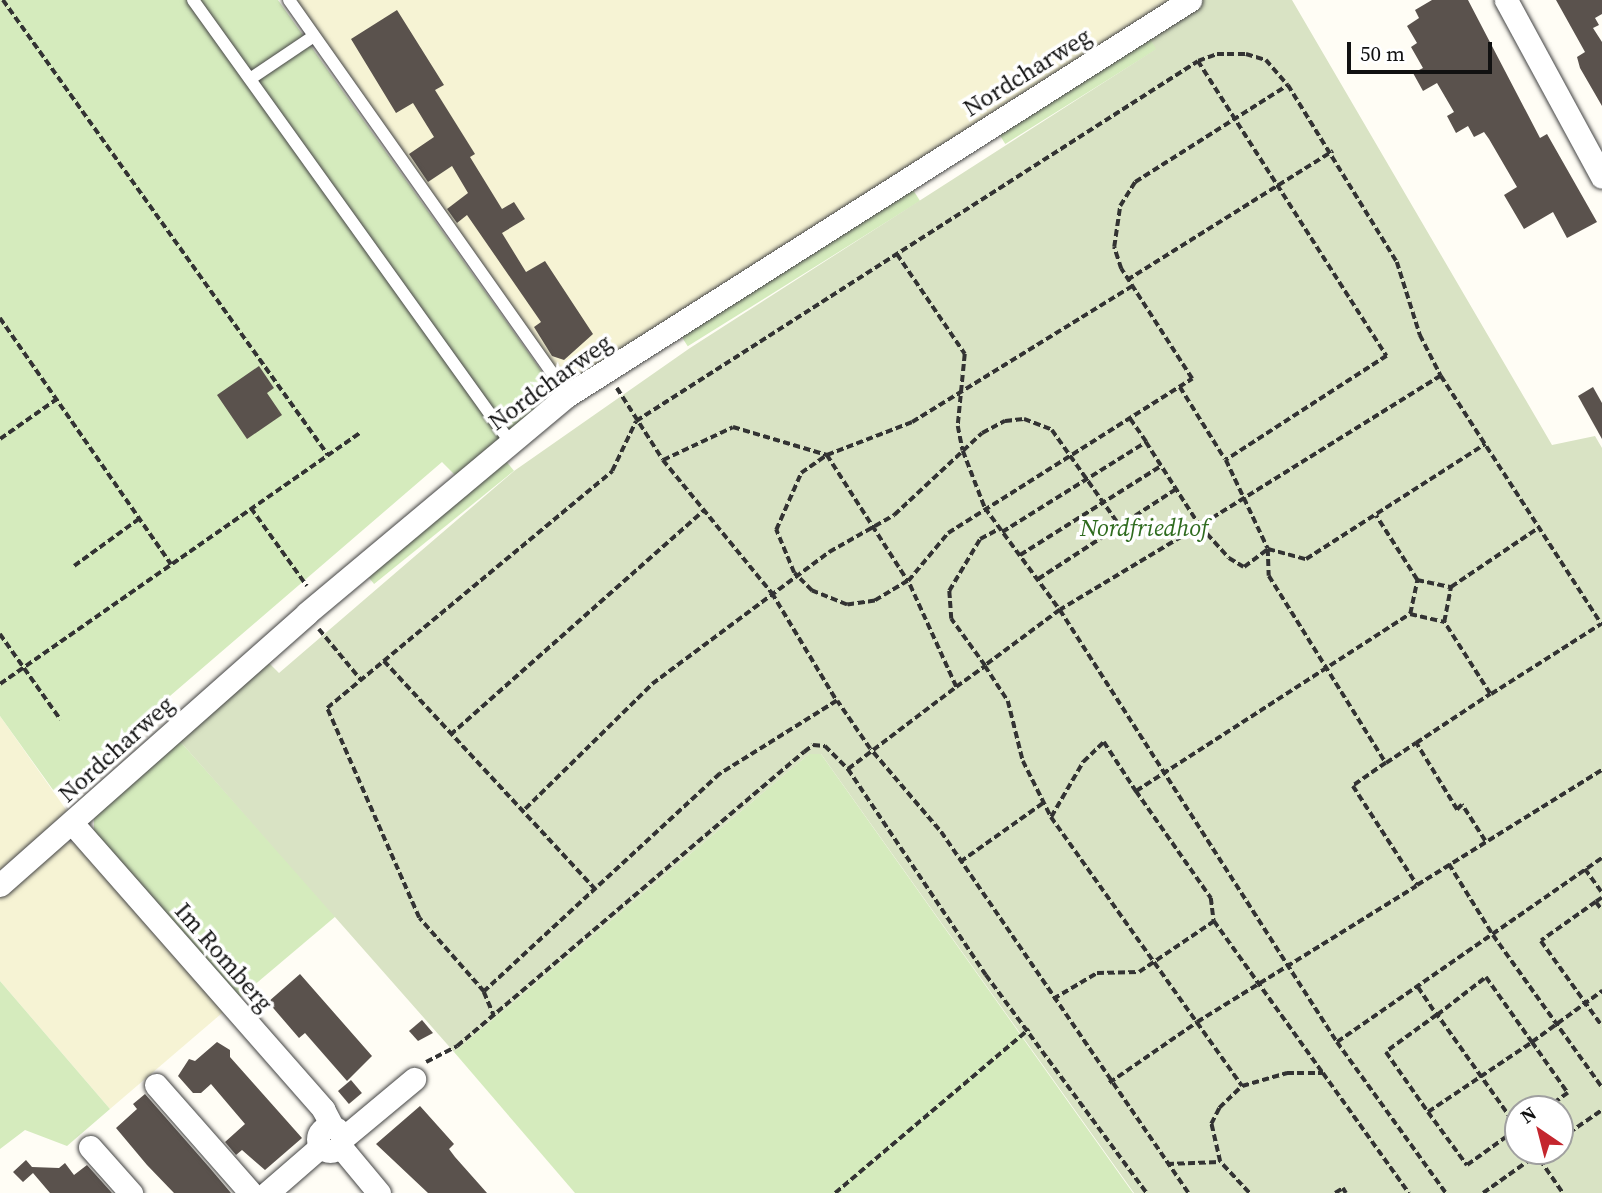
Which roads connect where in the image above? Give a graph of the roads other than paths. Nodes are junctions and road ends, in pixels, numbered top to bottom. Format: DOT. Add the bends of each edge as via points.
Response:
graph roads {
  1 [pos="193,0"];
  2 [pos="289,0"];
  3 [pos="1190,0"];
  4 [pos="1506,0"];
  5 [pos="314,36"];
  6 [pos="250,79"];
  7 [pos="1602,177"];
  8 [pos="568,395"];
  9 [pos="510,442"];
  10 [pos="72,823"];
  11 [pos="0,885"];
  12 [pos="414,1079"];
  13 [pos="156,1085"];
  14 [pos="334,1140"];
  15 [pos="90,1147"];
  16 [pos="131,1193"];
  17 [pos="251,1193"];
  18 [pos="267,1193"];
  19 [pos="379,1193"];
  1 -- 6 [label="lane"];
  2 -- 5 [label="lane"];
  3 -- 8 [label="street, Nordcharweg"];
  4 -- 7 [label="street"];
  5 -- 6 [label="lane"];
  5 -- 8 [label="lane"];
  6 -- 9 [label="lane"];
  8 -- 9 [label="street, Nordcharweg"];
  9 -- 10 [label="street, Nordcharweg"];
  10 -- 11 [label="street, Nordcharweg"];
  10 -- 14 [label="street, Im Romberg" via="323,1109"];
  12 -- 14 [label="street"];
  13 -- 17 [label="street"];
  14 -- 18 [label="street"];
  14 -- 19 [label="street, Im Romberg"];
  15 -- 16 [label="street"];
}
